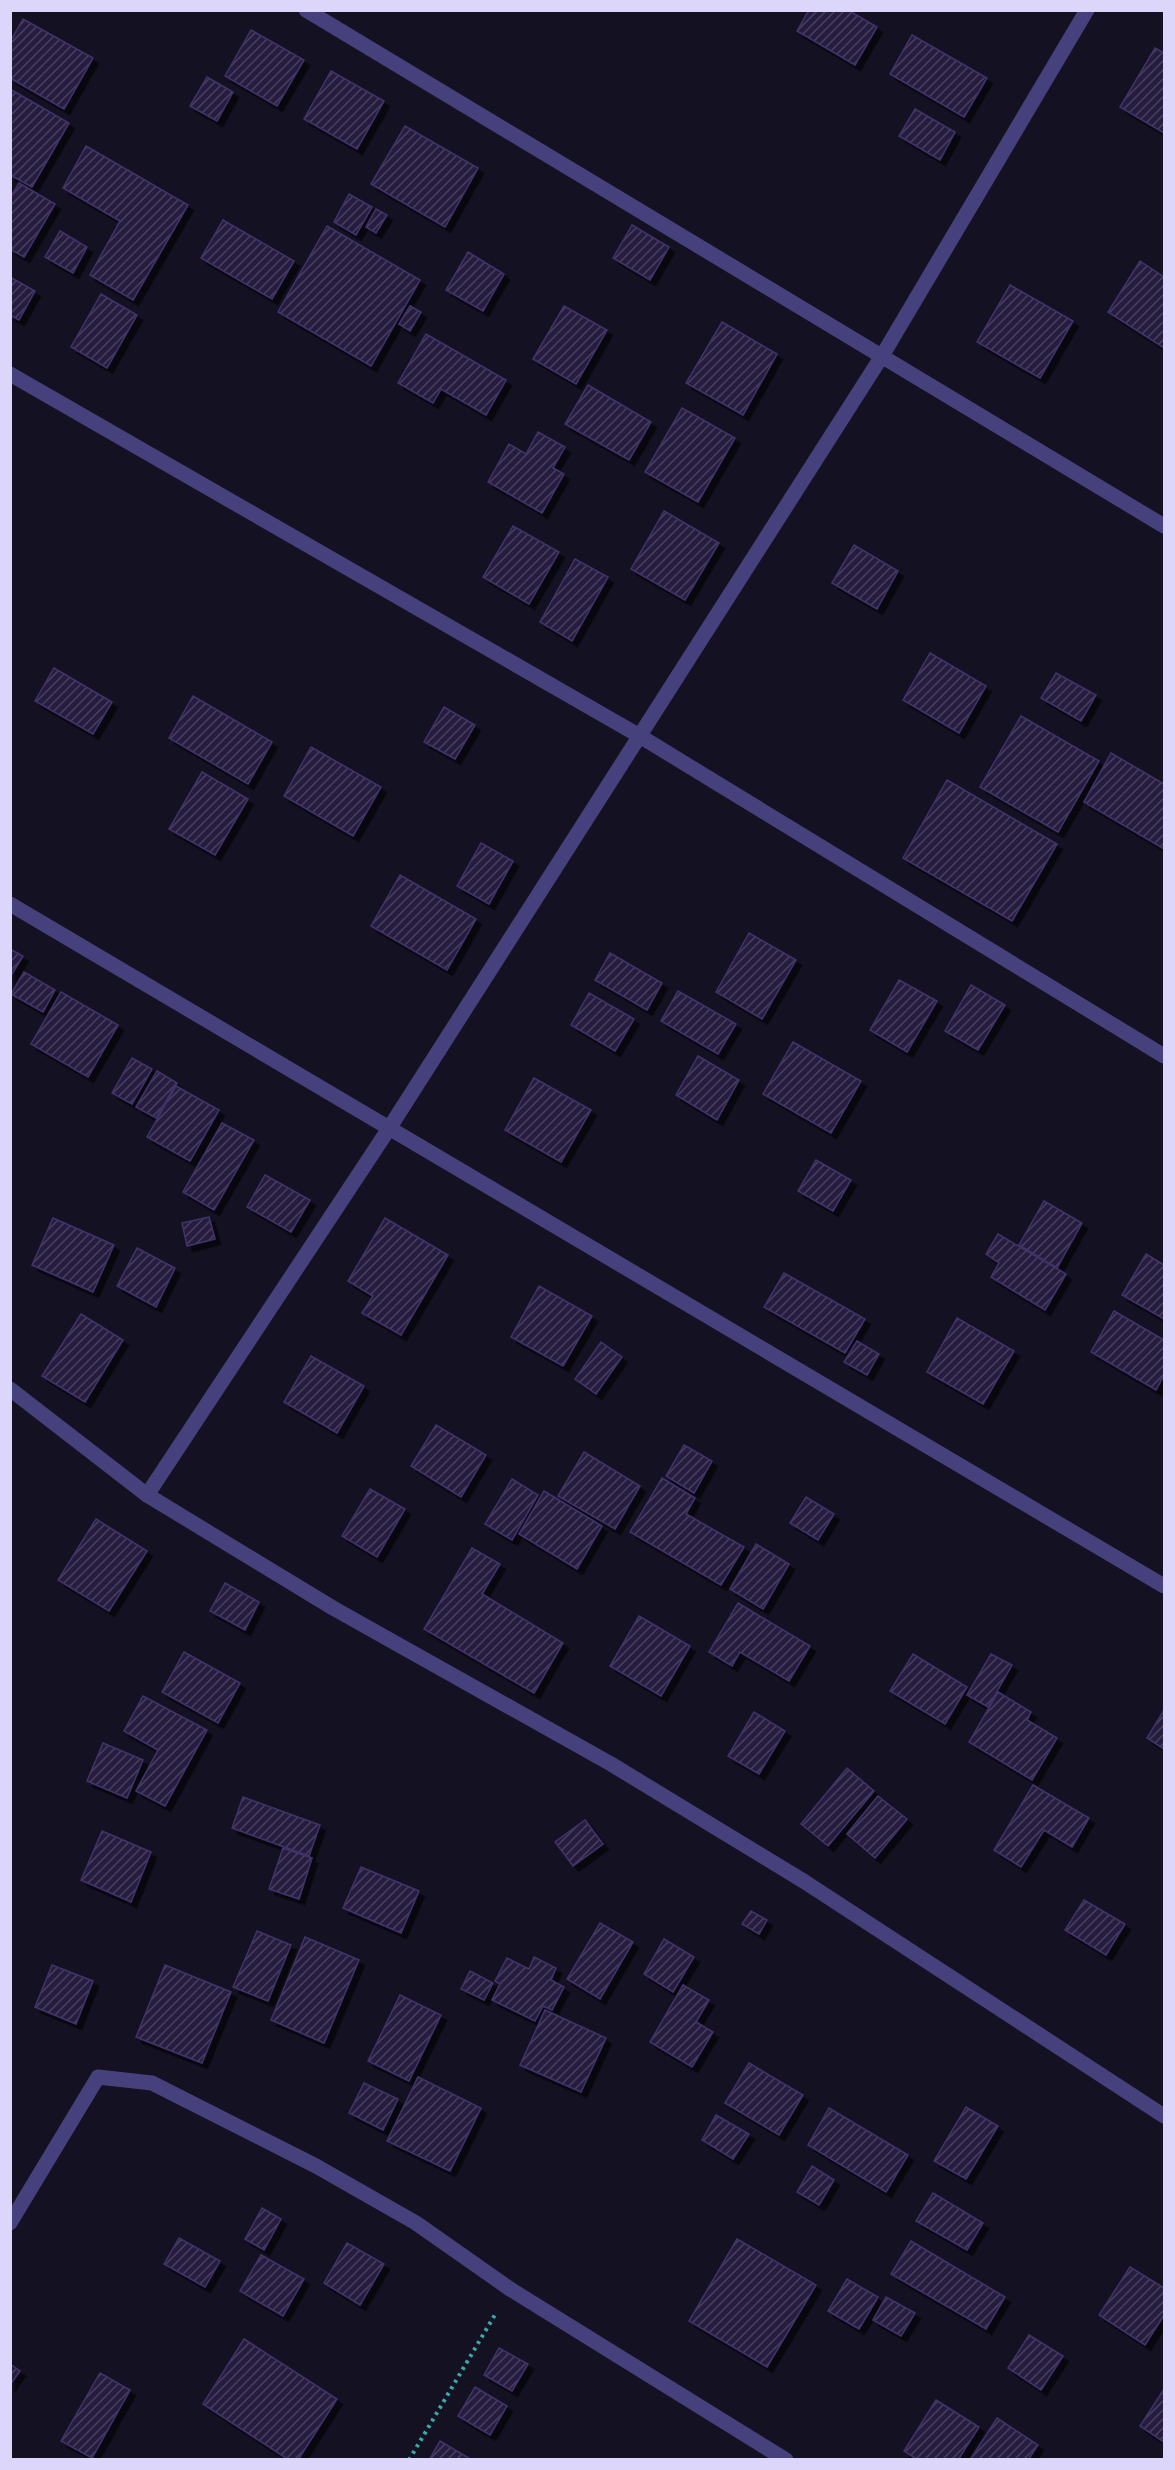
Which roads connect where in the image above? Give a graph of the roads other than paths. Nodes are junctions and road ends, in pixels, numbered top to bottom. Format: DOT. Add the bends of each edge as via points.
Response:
graph roads {
  1 [pos="306,10"];
  2 [pos="1087,10"];
  3 [pos="882,356"];
  4 [pos="10,374"];
  5 [pos="1164,526"];
  6 [pos="638,735"];
  7 [pos="10,904"];
  8 [pos="1164,1056"];
  9 [pos="390,1127"];
  10 [pos="10,1389"];
  11 [pos="147,1495"];
  12 [pos="1164,1586"];
  13 [pos="1164,2116"];
  14 [pos="10,2223"];
  15 [pos="786,2460"];
  1 -- 3 [label="street"];
  2 -- 3 [label="street"];
  3 -- 5 [label="street"];
  3 -- 6 [label="street"];
  4 -- 6 [label="street"];
  6 -- 8 [label="street"];
  6 -- 9 [label="street"];
  7 -- 9 [label="street"];
  9 -- 11 [label="street"];
  9 -- 12 [label="street"];
  10 -- 11 [label="street"];
  11 -- 13 [label="street" via="333,1608 611,1764 795,1876"];
  14 -- 15 [label="street" via="98,2077 152,2083 316,2166 416,2223 510,2289"];
}
